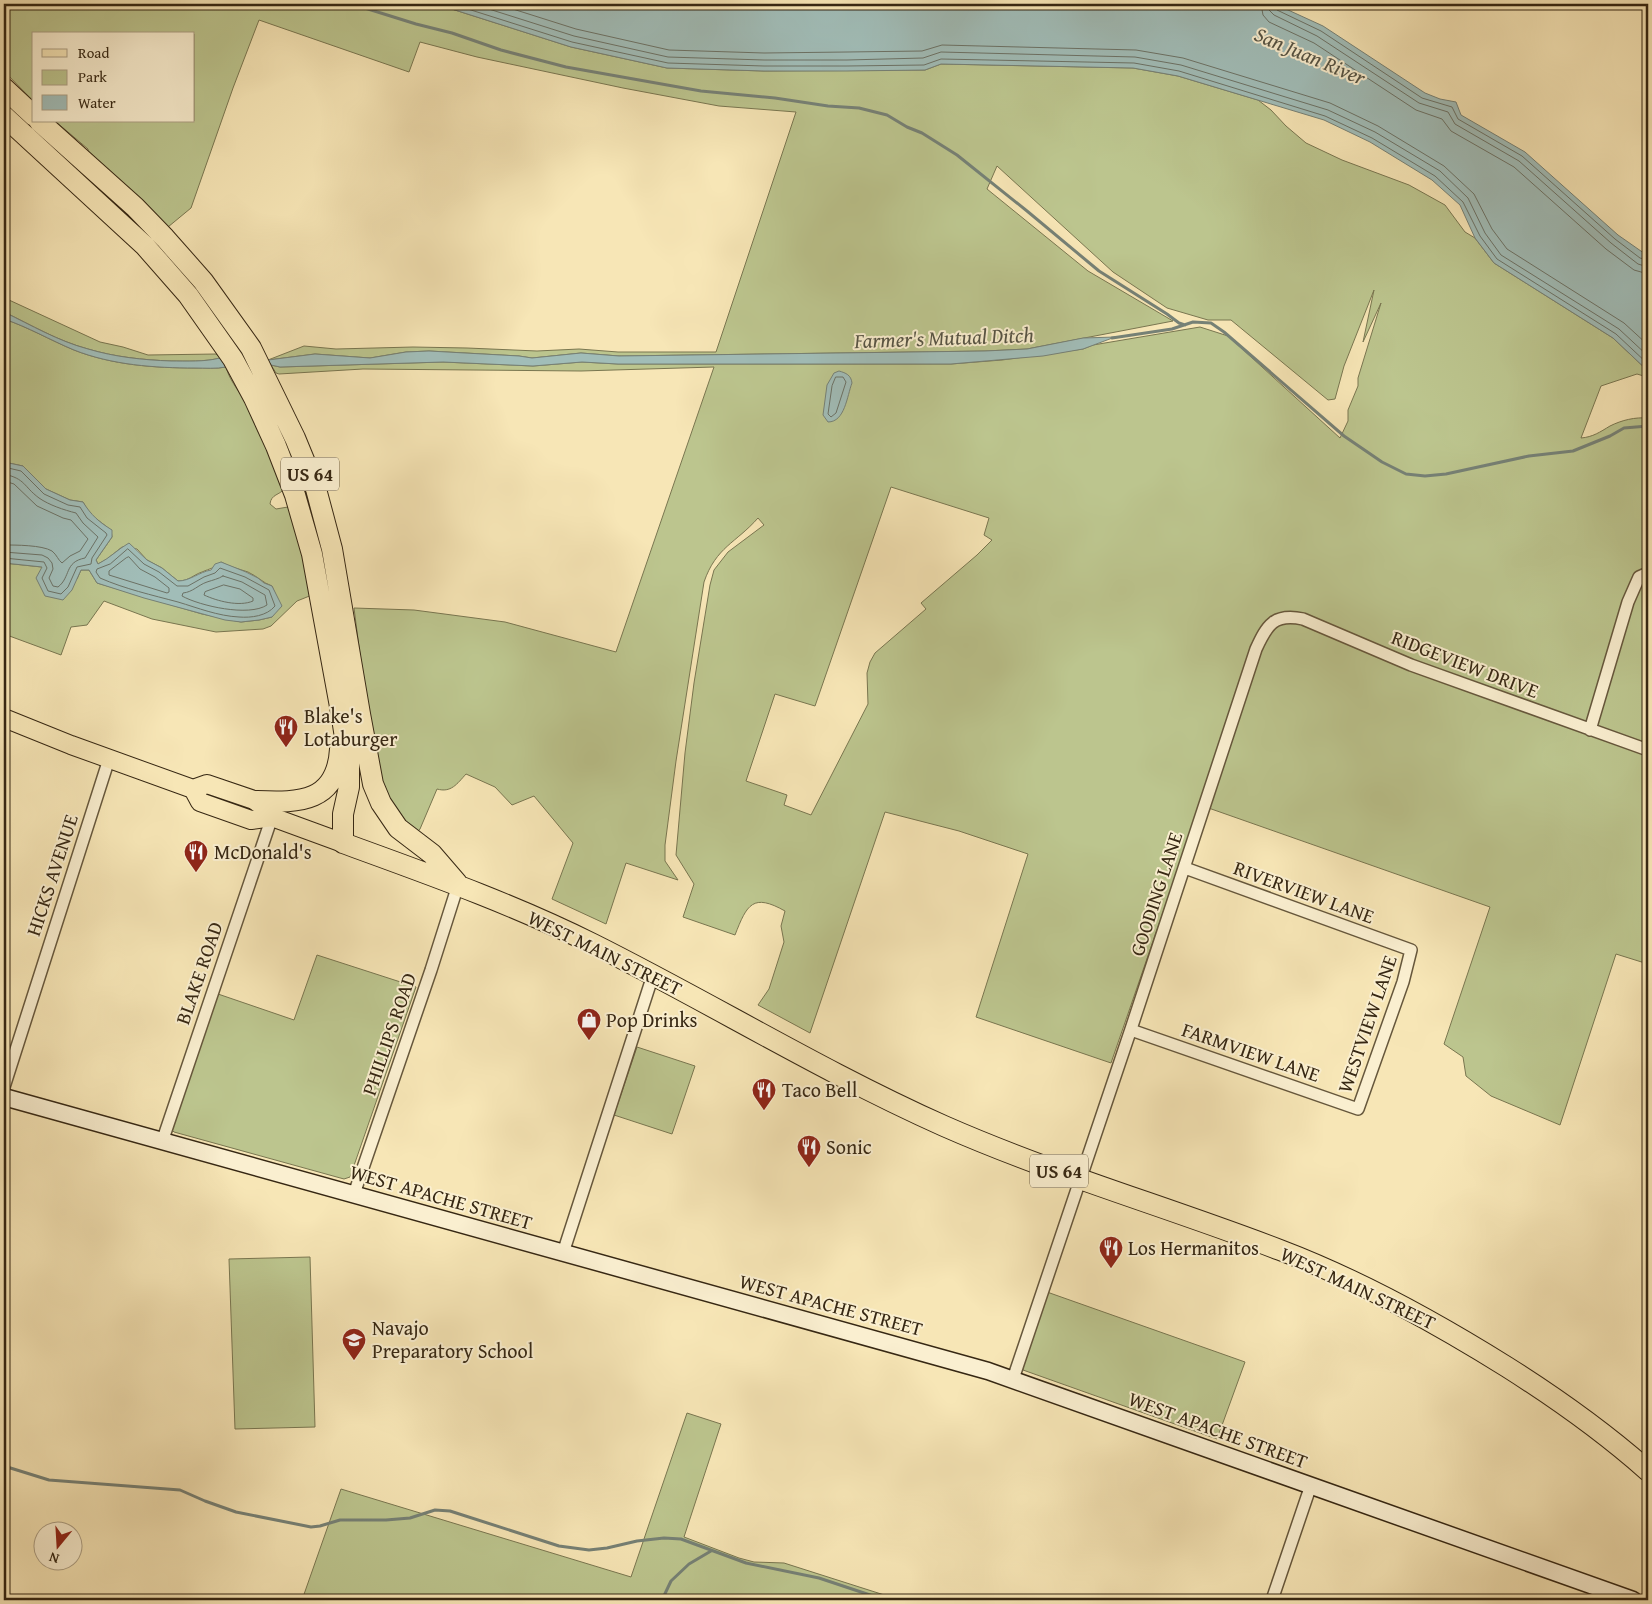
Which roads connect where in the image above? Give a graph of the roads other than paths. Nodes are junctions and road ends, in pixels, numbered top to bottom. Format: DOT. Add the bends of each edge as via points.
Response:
graph roads {
  1 [pos="4,88"];
  2 [pos="32,114"];
  3 [pos="4,116"];
  4 [pos="40,122"];
  5 [pos="1648,573"];
  6 [pos="1271,624"];
  7 [pos="350,713"];
  8 [pos="4,718"];
  9 [pos="1590,730"];
  10 [pos="1648,750"];
  11 [pos="108,760"];
  12 [pos="193,789"];
  13 [pos="257,802"];
  14 [pos="272,817"];
  15 [pos="343,843"];
  16 [pos="1185,868"];
  17 [pos="458,885"];
  18 [pos="1411,950"];
  19 [pos="653,975"];
  20 [pos="1131,1030"];
  21 [pos="4,1088"];
  22 [pos="4,1097"];
  23 [pos="1358,1109"];
  24 [pos="162,1142"];
  25 [pos="1081,1179"];
  26 [pos="354,1194"];
  27 [pos="563,1253"];
  28 [pos="1012,1379"];
  29 [pos="1648,1471"];
  30 [pos="1310,1485"];
  31 [pos="1272,1600"];
  32 [pos="1633,1600"];
  1 -- 2 [label="highway"];
  3 -- 7 [label="highway, US 64" via="145,246 193,301 233,359 276,446 295,495"];
  4 -- 7 [label="highway, US 64" via="165,238 203,281 251,348 316,489 332,549"];
  5 -- 9 [label="street" via="1639,577 1628,602"];
  6 -- 9 [label="street, RIDGEVIEW DRIVE" via="1290,616 1303,619 1411,665"];
  6 -- 16 [label="street, GOODING LANE" via="1256,649"];
  7 -- 13 [label="highway" via="338,767 328,786 304,800"];
  7 -- 15 [label="highway" via="363,764 360,799"];
  7 -- 17 [label="highway, US 64" via="381,802 398,828 432,854"];
  8 -- 11 [label="main road, WEST MAIN STREET"];
  9 -- 10 [label="street, RIDGEVIEW DRIVE"];
  11 -- 12 [label="main road, WEST MAIN STREET"];
  11 -- 21 [label="street, HICKS AVENUE"];
  12 -- 13 [label="main road, WEST MAIN STREET" via="207,784"];
  12 -- 14 [label="main road, WEST MAIN STREET" via="200,802 208,805 251,820"];
  13 -- 14 [label="main road, WEST MAIN STREET"];
  14 -- 15 [label="main road, WEST MAIN STREET"];
  14 -- 24 [label="street, BLAKE ROAD"];
  15 -- 17 [label="highway, WEST MAIN STREET / US 64"];
  16 -- 18 [label="street, RIVERVIEW LANE"];
  16 -- 20 [label="street, GOODING LANE"];
  17 -- 19 [label="highway, WEST MAIN STREET / US 64" via="552,924"];
  17 -- 26 [label="street, PHILLIPS ROAD"];
  18 -- 23 [label="street, WESTVIEW LANE" via="1403,982"];
  19 -- 25 [label="highway, WEST MAIN STREET / US 64" via="895,1104 965,1135"];
  19 -- 27 [label="street"];
  20 -- 23 [label="street, FARMVIEW LANE"];
  20 -- 25 [label="street, GOODING LANE"];
  22 -- 24 [label="main road, WEST APACHE STREET"];
  24 -- 26 [label="main road, WEST APACHE STREET"];
  25 -- 28 [label="street, GOODING LANE"];
  25 -- 29 [label="highway, WEST MAIN STREET / US 64" via="1279,1250 1388,1299 1465,1341 1546,1392"];
  26 -- 27 [label="main road, WEST APACHE STREET"];
  27 -- 28 [label="main road, WEST APACHE STREET"];
  28 -- 30 [label="main road, WEST APACHE STREET"];
  30 -- 31 [label="street"];
  30 -- 32 [label="main road, WEST APACHE STREET"];
}
